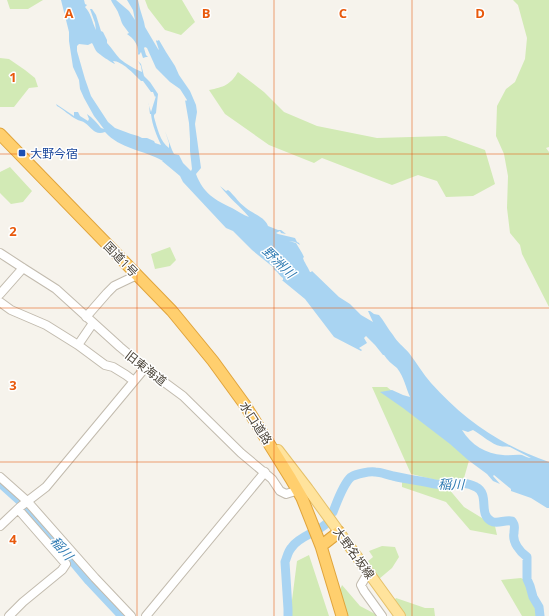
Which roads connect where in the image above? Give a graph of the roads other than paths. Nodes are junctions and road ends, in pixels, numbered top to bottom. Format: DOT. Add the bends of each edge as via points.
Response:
graph roads {
  1 [pos="0,134"];
  2 [pos="0,253"];
  3 [pos="23,268"];
  4 [pos="137,275"];
  5 [pos="0,294"];
  6 [pos="0,302"];
  7 [pos="86,317"];
  8 [pos="93,323"];
  9 [pos="78,345"];
  10 [pos="145,368"];
  11 [pos="134,382"];
  12 [pos="235,391"];
  13 [pos="262,432"];
  14 [pos="265,472"];
  15 [pos="0,477"];
  16 [pos="290,483"];
  17 [pos="23,505"];
  18 [pos="0,526"];
  19 [pos="339,532"];
  20 [pos="316,541"];
  21 [pos="368,573"];
  22 [pos="9,616"];
  23 [pos="131,616"];
  24 [pos="146,616"];
  25 [pos="334,616"];
  26 [pos="342,616"];
  27 [pos="382,616"];
  28 [pos="400,616"];
  1 -- 4 [label="highway, 国道1号"];
  2 -- 3 [label="street, 旧東海道"];
  3 -- 5 [label="street"];
  3 -- 7 [label="street, 旧東海道" via="56,289"];
  4 -- 7 [label="street" via="114,286"];
  4 -- 12 [label="highway, 国道1号" via="172,311"];
  6 -- 9 [label="street" via="11,310 46,325"];
  7 -- 8 [label="street, 旧東海道"];
  8 -- 9 [label="street"];
  8 -- 10 [label="street, 旧東海道"];
  9 -- 11 [label="street"];
  10 -- 11 [label="street"];
  10 -- 14 [label="street, 旧東海道" via="183,396 241,453"];
  11 -- 17 [label="street" via="46,487"];
  12 -- 13 [label="highway, 水口道路"];
  12 -- 16 [label="highway, 水口道路"];
  13 -- 16 [label="highway, 水口道路"];
  13 -- 16 [label="main road, 大野名坂線" via="282,455"];
  14 -- 16 [label="street, 旧東海道" via="280,491"];
  14 -- 24 [label="street"];
  15 -- 17 [label="street"];
  16 -- 19 [label="main road, 大野名坂線"];
  16 -- 20 [label="highway, 水口道路"];
  17 -- 18 [label="street"];
  17 -- 22 [label="street" via="66,564"];
  17 -- 23 [label="street"];
  19 -- 20 [label="highway"];
  19 -- 21 [label="main road, 大野名坂線"];
  20 -- 25 [label="highway, 水口道路"];
  20 -- 26 [label="highway, 水口道路"];
  21 -- 27 [label="street" via="360,585"];
  21 -- 28 [label="main road, 大野名坂線"];
}
